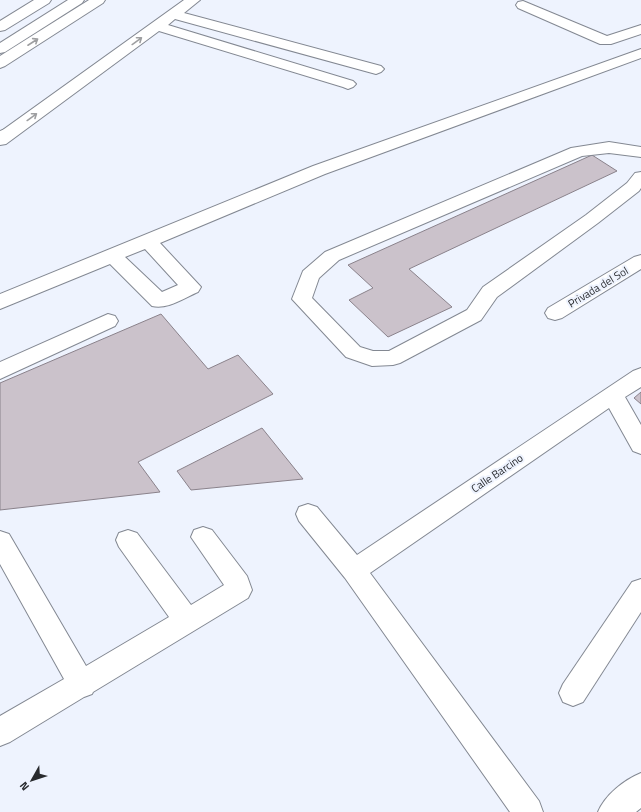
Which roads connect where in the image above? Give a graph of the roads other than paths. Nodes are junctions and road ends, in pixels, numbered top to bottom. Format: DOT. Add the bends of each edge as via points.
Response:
graph roads {
  1 [pos="63,0"];
  2 [pos="78,0"];
  3 [pos="98,0"];
  4 [pos="194,0"];
  5 [pos="38,2"];
  6 [pos="523,5"];
  7 [pos="175,15"];
  8 [pos="158,26"];
  9 [pos="0,27"];
  10 [pos="641,29"];
  11 [pos="0,39"];
  12 [pos="0,49"];
  13 [pos="641,53"];
  14 [pos="0,63"];
  15 [pos="376,69"];
  16 [pos="348,84"];
  17 [pos="4,137"];
  18 [pos="641,152"];
  19 [pos="641,177"];
  20 [pos="148,241"];
  21 [pos="113,256"];
  22 [pos="641,261"];
  23 [pos="0,302"];
  24 [pos="555,313"];
  25 [pos="108,321"];
  26 [pos="0,371"];
  27 [pos="641,376"];
  28 [pos="613,395"];
  29 [pos="641,445"];
  30 [pos="308,514"];
  31 [pos="203,536"];
  32 [pos="128,540"];
  33 [pos="0,541"];
  34 [pos="354,570"];
  35 [pos="641,590"];
  36 [pos="187,621"];
  37 [pos="82,685"];
  38 [pos="573,693"];
  39 [pos="0,732"];
  40 [pos="641,788"];
  41 [pos="528,812"];
  42 [pos="613,812"];
  1 -- 11 [label="main road"];
  2 -- 12 [label="main road"];
  14 -- 3 [label="main road, one-way"];
  4 -- 7 [label="main road"];
  5 -- 9 [label="main road"];
  6 -- 10 [label="main road" via="605,41"];
  7 -- 8 [label="main road"];
  7 -- 15 [label="main road"];
  8 -- 16 [label="main road"];
  17 -- 8 [label="main road, one-way"];
  13 -- 20 [label="main road" via="319,170"];
  18 -- 19 [label="main road" via="617,147 577,152 332,256 310,275 302,299 353,352 372,359 393,358 474,315 490,292 592,219 633,187"];
  20 -- 21 [label="main road"];
  20 -- 21 [label="main road" via="191,287 159,301"];
  21 -- 23 [label="main road"];
  22 -- 24 [label="main road, Privada del Sol"];
  25 -- 26 [label="main road"];
  27 -- 28 [label="main road, Calle Barcino"];
  28 -- 29 [label="main road"];
  28 -- 34 [label="main road, Calle Barcino"];
  30 -- 34 [label="main road"];
  31 -- 36 [label="main road" via="238,584 238,590"];
  32 -- 36 [label="main road"];
  33 -- 37 [label="main road"];
  34 -- 41 [label="main road"];
  35 -- 38 [label="main road"];
  36 -- 37 [label="main road"];
  37 -- 39 [label="main road"];
  40 -- 42 [label="main road"];
}
